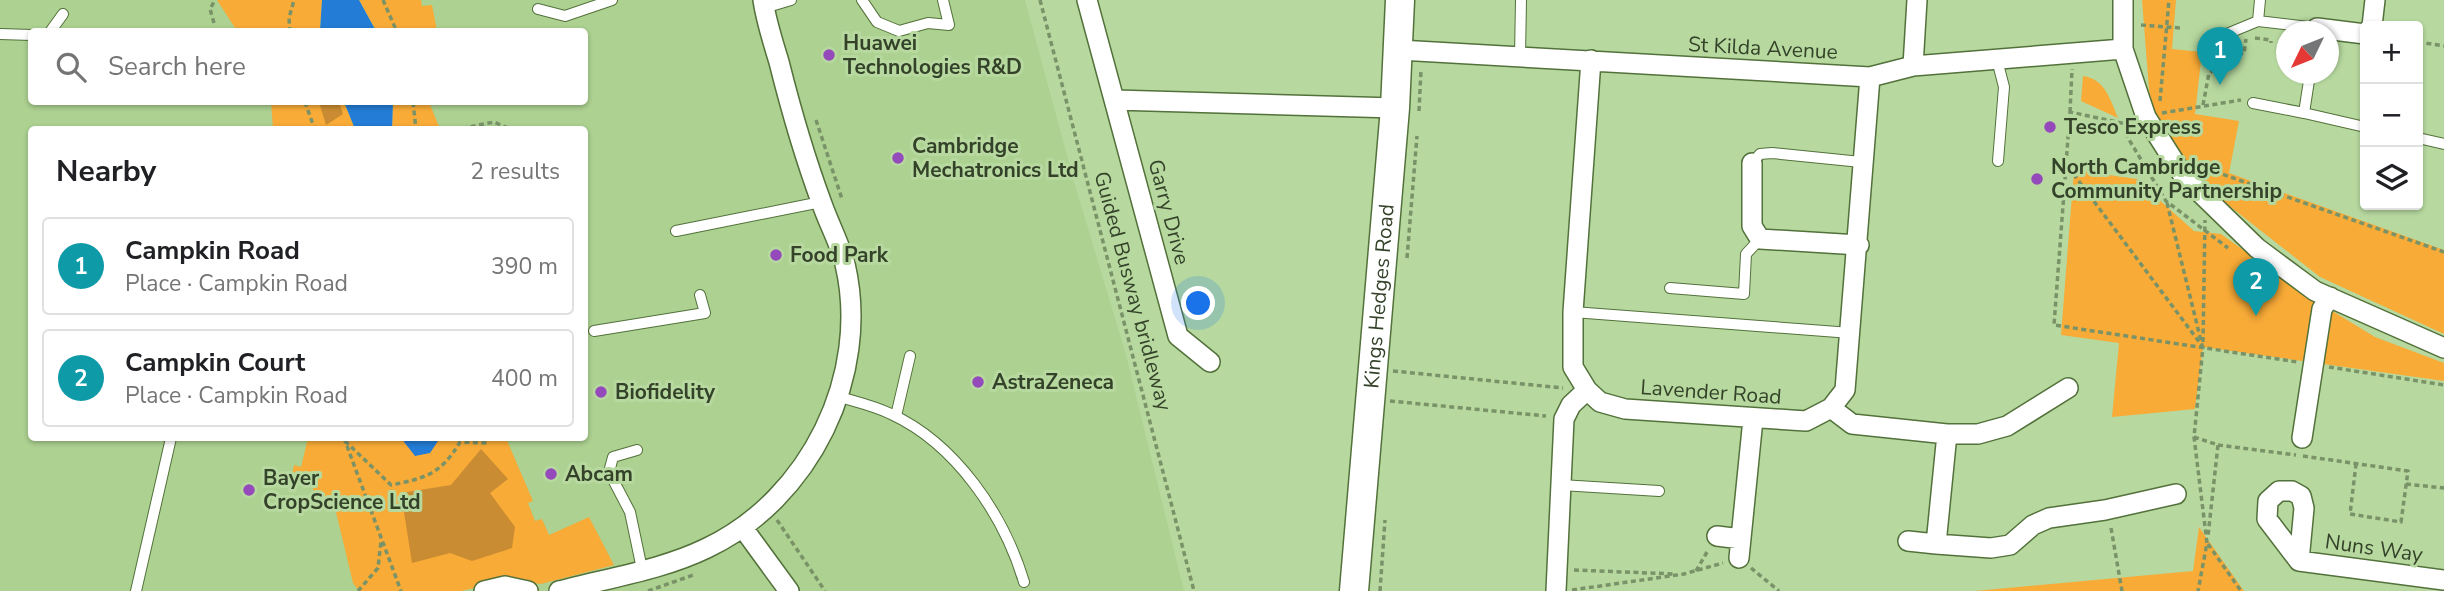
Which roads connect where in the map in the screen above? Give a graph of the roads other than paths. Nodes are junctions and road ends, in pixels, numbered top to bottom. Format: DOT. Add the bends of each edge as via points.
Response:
graph roads {
  1 [pos="612,0"];
  2 [pos="791,0"];
  3 [pos="862,0"];
  4 [pos="943,0"];
  5 [pos="1087,0"];
  6 [pos="1400,0"];
  7 [pos="1521,0"];
  8 [pos="1917,0"];
  9 [pos="2123,0"];
  10 [pos="2260,0"];
  11 [pos="2375,0"];
  12 [pos="764,4"];
  13 [pos="538,9"];
  14 [pos="63,14"];
  15 [pos="2259,21"];
  16 [pos="2373,21"];
  17 [pos="2276,24"];
  18 [pos="53,28"];
  19 [pos="2339,32"];
  20 [pos="2229,33"];
  21 [pos="0,34"];
  22 [pos="2360,34"];
  23 [pos="28,35"];
  24 [pos="2123,49"];
  25 [pos="1399,50"];
  26 [pos="1520,56"];
  27 [pos="1591,60"];
  28 [pos="1997,60"];
  29 [pos="1913,66"];
  30 [pos="1870,77"];
  31 [pos="2308,84"];
  32 [pos="1115,100"];
  33 [pos="2253,103"];
  34 [pos="1395,108"];
  35 [pos="2304,113"];
  36 [pos="2360,126"];
  37 [pos="2423,139"];
  38 [pos="2444,144"];
  39 [pos="1997,161"];
  40 [pos="1861,162"];
  41 [pos="1752,163"];
  42 [pos="821,202"];
  43 [pos="676,231"];
  44 [pos="1760,239"];
  45 [pos="1859,245"];
  46 [pos="1670,288"];
  47 [pos="700,295"];
  48 [pos="2330,297"];
  49 [pos="1573,312"];
  50 [pos="594,331"];
  51 [pos="1852,333"];
  52 [pos="2444,348"];
  53 [pos="910,356"];
  54 [pos="1210,362"];
  55 [pos="1578,387"];
  56 [pos="2068,388"];
  57 [pos="840,397"];
  58 [pos="1831,408"];
  59 [pos="896,416"];
  60 [pos="1753,419"];
  61 [pos="1947,434"];
  62 [pos="2302,438"];
  63 [pos="170,441"];
  64 [pos="637,450"];
  65 [pos="1561,485"];
  66 [pos="1659,491"];
  67 [pos="2176,494"];
  68 [pos="743,528"];
  69 [pos="1713,540"];
  70 [pos="1908,541"];
  71 [pos="1936,544"];
  72 [pos="2299,561"];
  73 [pos="642,569"];
  74 [pos="2444,580"];
  75 [pos="1024,582"];
  76 [pos="136,591"];
  77 [pos="484,591"];
  78 [pos="528,591"];
  79 [pos="559,591"];
  80 [pos="789,591"];
  81 [pos="1354,591"];
  82 [pos="1556,591"];
  1 -- 13 [label="lane" via="565,16"];
  2 -- 12 [label="lane"];
  3 -- 4 [label="lane" via="877,22 899,32 928,23 949,25"];
  5 -- 32 [label="street, Garry Drive"];
  6 -- 25 [label="street, Kings Hedges Road"];
  7 -- 26 [label="lane"];
  8 -- 29 [label="street"];
  9 -- 24 [label="street"];
  10 -- 15 [label="lane"];
  11 -- 16 [label="street"];
  12 -- 42 [label="street"];
  14 -- 18 [label="lane"];
  15 -- 17 [label="lane"];
  15 -- 20 [label="lane"];
  19 -- 22 [label="street"];
  21 -- 23 [label="lane"];
  24 -- 28 [label="street, St Kilda Avenue"];
  24 -- 48 [label="street" via="2184,177 2258,248"];
  25 -- 26 [label="street, St Kilda Avenue"];
  25 -- 34 [label="street, Kings Hedges Road"];
  26 -- 27 [label="street, St Kilda Avenue"];
  27 -- 30 [label="street, St Kilda Avenue"];
  27 -- 49 [label="street"];
  28 -- 29 [label="street, St Kilda Avenue"];
  28 -- 39 [label="lane" via="2004,87"];
  29 -- 30 [label="street, St Kilda Avenue"];
  30 -- 40 [label="street"];
  31 -- 35 [label="lane"];
  32 -- 34 [label="street"];
  32 -- 54 [label="street, Garry Drive" via="1178,336"];
  33 -- 35 [label="lane"];
  34 -- 81 [label="street, Kings Hedges Road"];
  35 -- 36 [label="lane"];
  37 -- 38 [label="lane"];
  40 -- 41 [label="lane" via="1772,153 1760,154"];
  40 -- 45 [label="street"];
  41 -- 44 [label="street" via="1752,226"];
  42 -- 43 [label="lane"];
  42 -- 57 [label="street" via="845,264 852,335"];
  44 -- 45 [label="street"];
  44 -- 46 [label="lane" via="1746,254 1744,294"];
  45 -- 51 [label="street"];
  47 -- 50 [label="lane" via="705,313"];
  48 -- 52 [label="street"];
  48 -- 62 [label="street" via="2322,309"];
  49 -- 51 [label="lane"];
  49 -- 55 [label="street" via="1573,367"];
  51 -- 58 [label="street" via="1845,390"];
  53 -- 59 [label="lane"];
  55 -- 60 [label="street, Lavender Road" via="1600,402 1625,409"];
  55 -- 65 [label="street" via="1564,419"];
  56 -- 61 [label="street" via="2007,426 1978,434"];
  57 -- 59 [label="lane"];
  57 -- 68 [label="street" via="816,446"];
  58 -- 60 [label="street, Lavender Road" via="1806,421"];
  58 -- 61 [label="street" via="1852,424"];
  59 -- 75 [label="lane" via="918,428 967,474 999,519"];
  60 -- 69 [label="street" via="1740,548"];
  61 -- 71 [label="street"];
  63 -- 76 [label="lane"];
  64 -- 73 [label="lane" via="613,457 609,472 630,512"];
  65 -- 66 [label="lane"];
  65 -- 82 [label="street"];
  67 -- 71 [label="street" via="2049,518 2010,544 1991,548"];
  68 -- 73 [label="street" via="706,549"];
  68 -- 80 [label="street"];
  70 -- 71 [label="street"];
  72 -- 74 [label="street, Nuns Way"];
  73 -- 79 [label="street"];
  77 -- 78 [label="street" via="505,586"];
}
